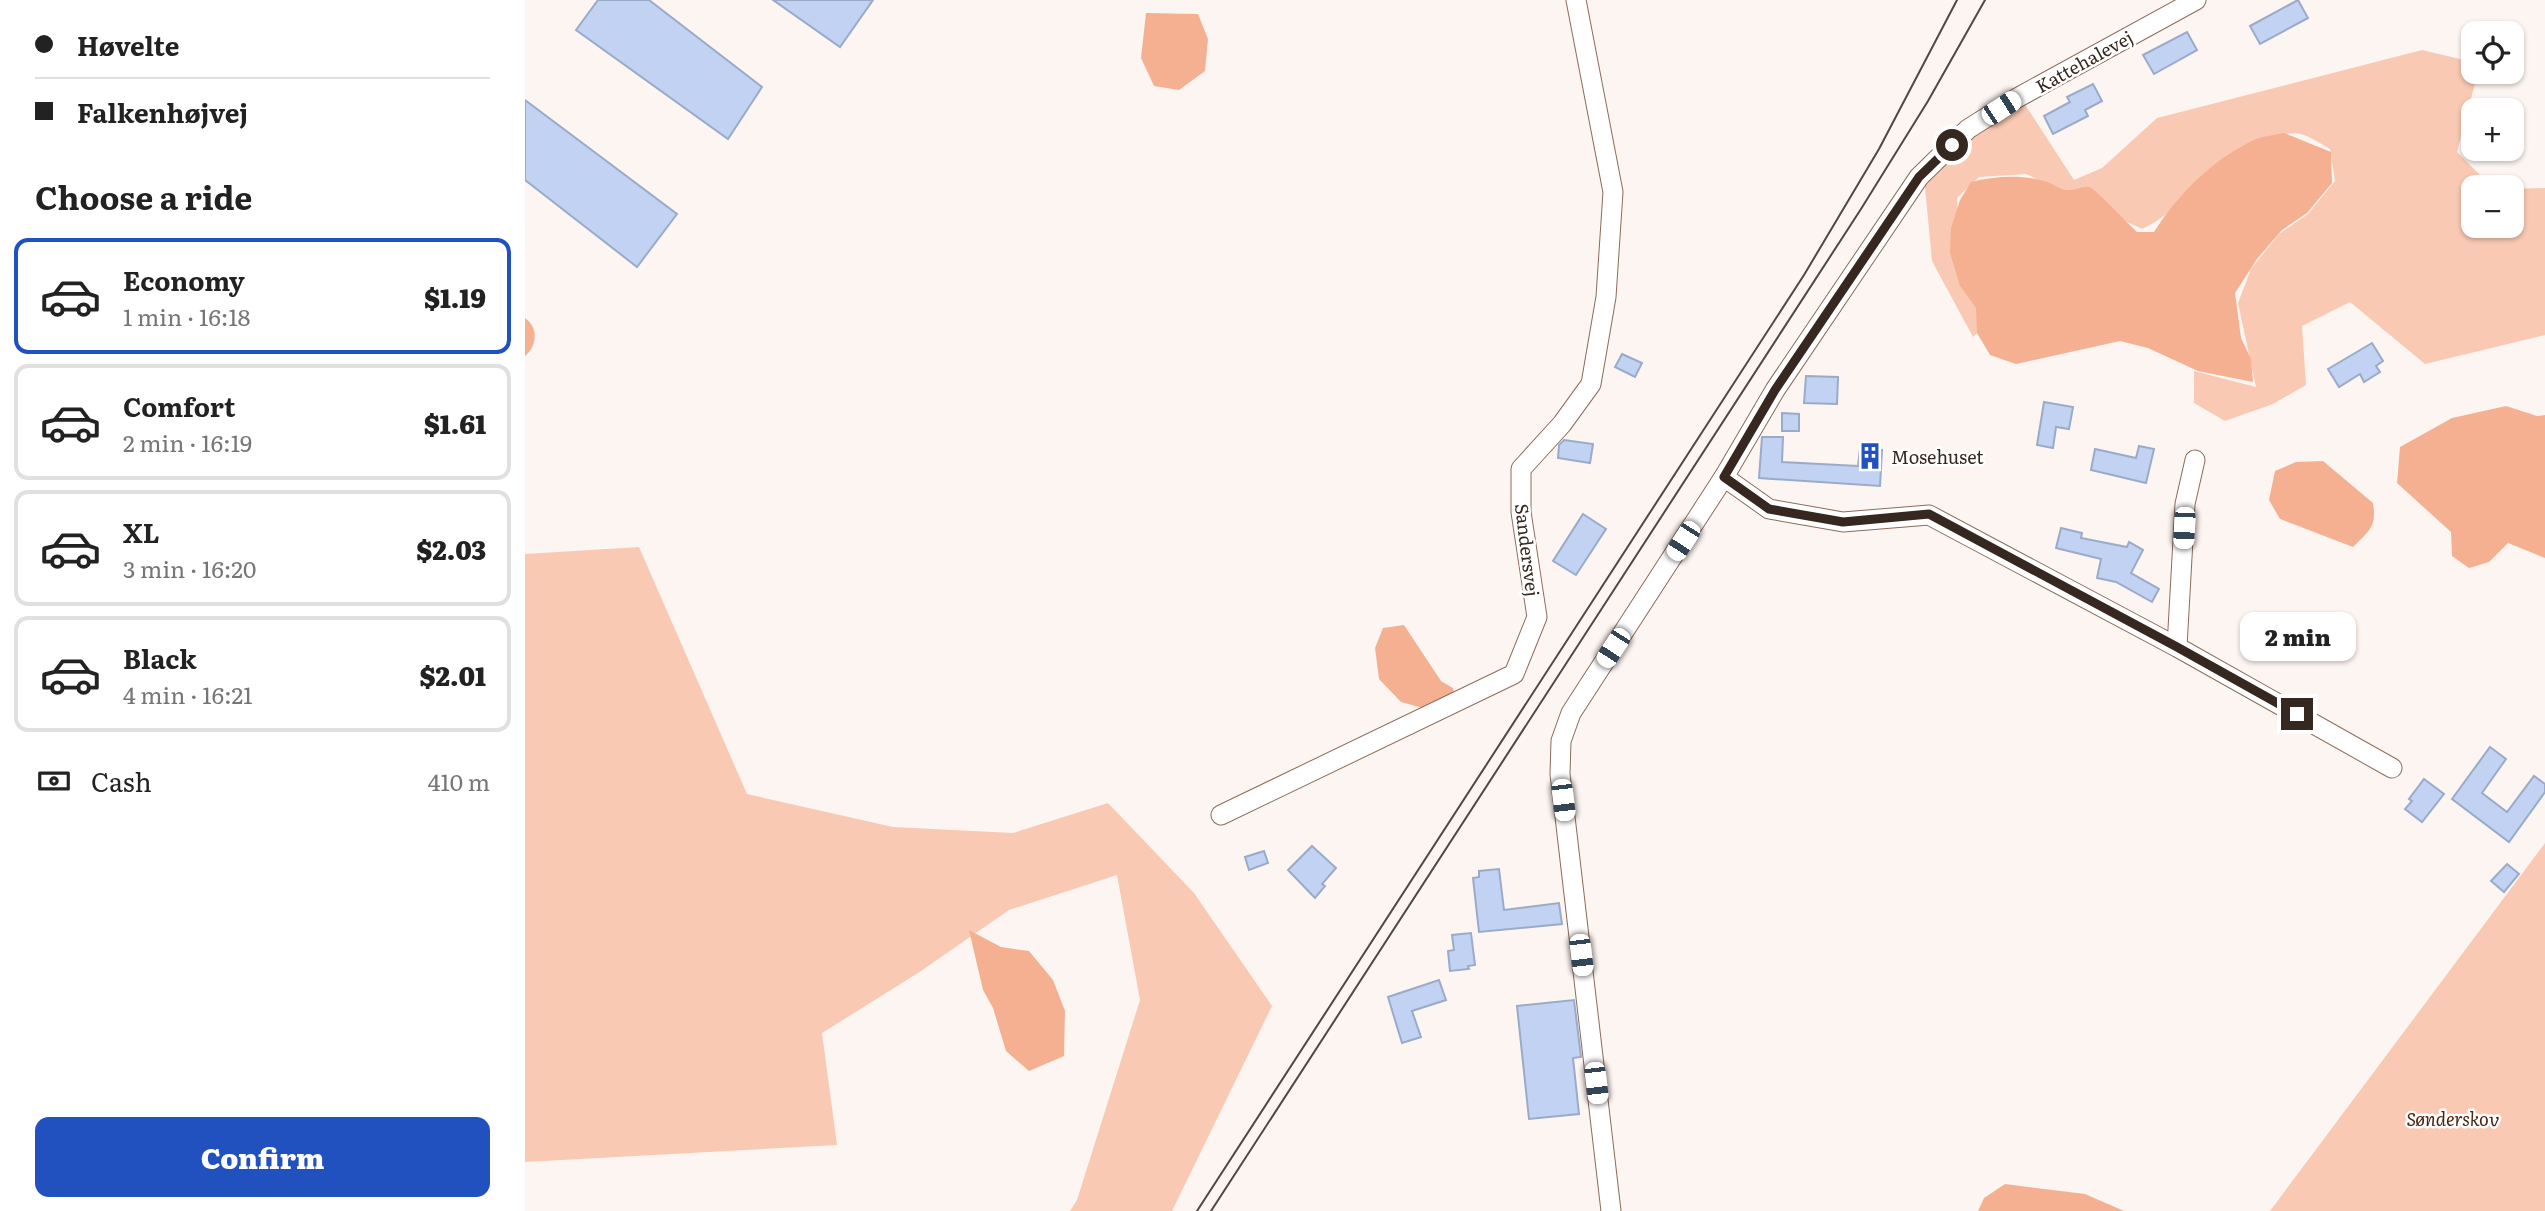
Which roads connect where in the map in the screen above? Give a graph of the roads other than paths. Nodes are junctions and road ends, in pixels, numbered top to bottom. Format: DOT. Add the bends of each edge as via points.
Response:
graph roads {
  1 [pos="1576,0"];
  2 [pos="2196,0"];
  3 [pos="2195,460"];
  4 [pos="1724,477"];
  5 [pos="2177,647"];
  6 [pos="2392,768"];
  7 [pos="1221,815"];
  8 [pos="1611,1211"];
  1 -- 7 [label="street, Sandersvej" via="1613,192 1605,297 1591,384 1521,469 1521,512 1537,617 1514,674"];
  2 -- 4 [label="street, Kattehalevej" via="1968,129 1919,177 1775,390"];
  3 -- 5 [label="street" via="2185,505"];
  4 -- 5 [label="street" via="1769,509 1843,522 1929,514"];
  4 -- 8 [label="street, Kattehalevej" via="1571,713 1561,741 1560,774"];
  5 -- 6 [label="street"];
}
